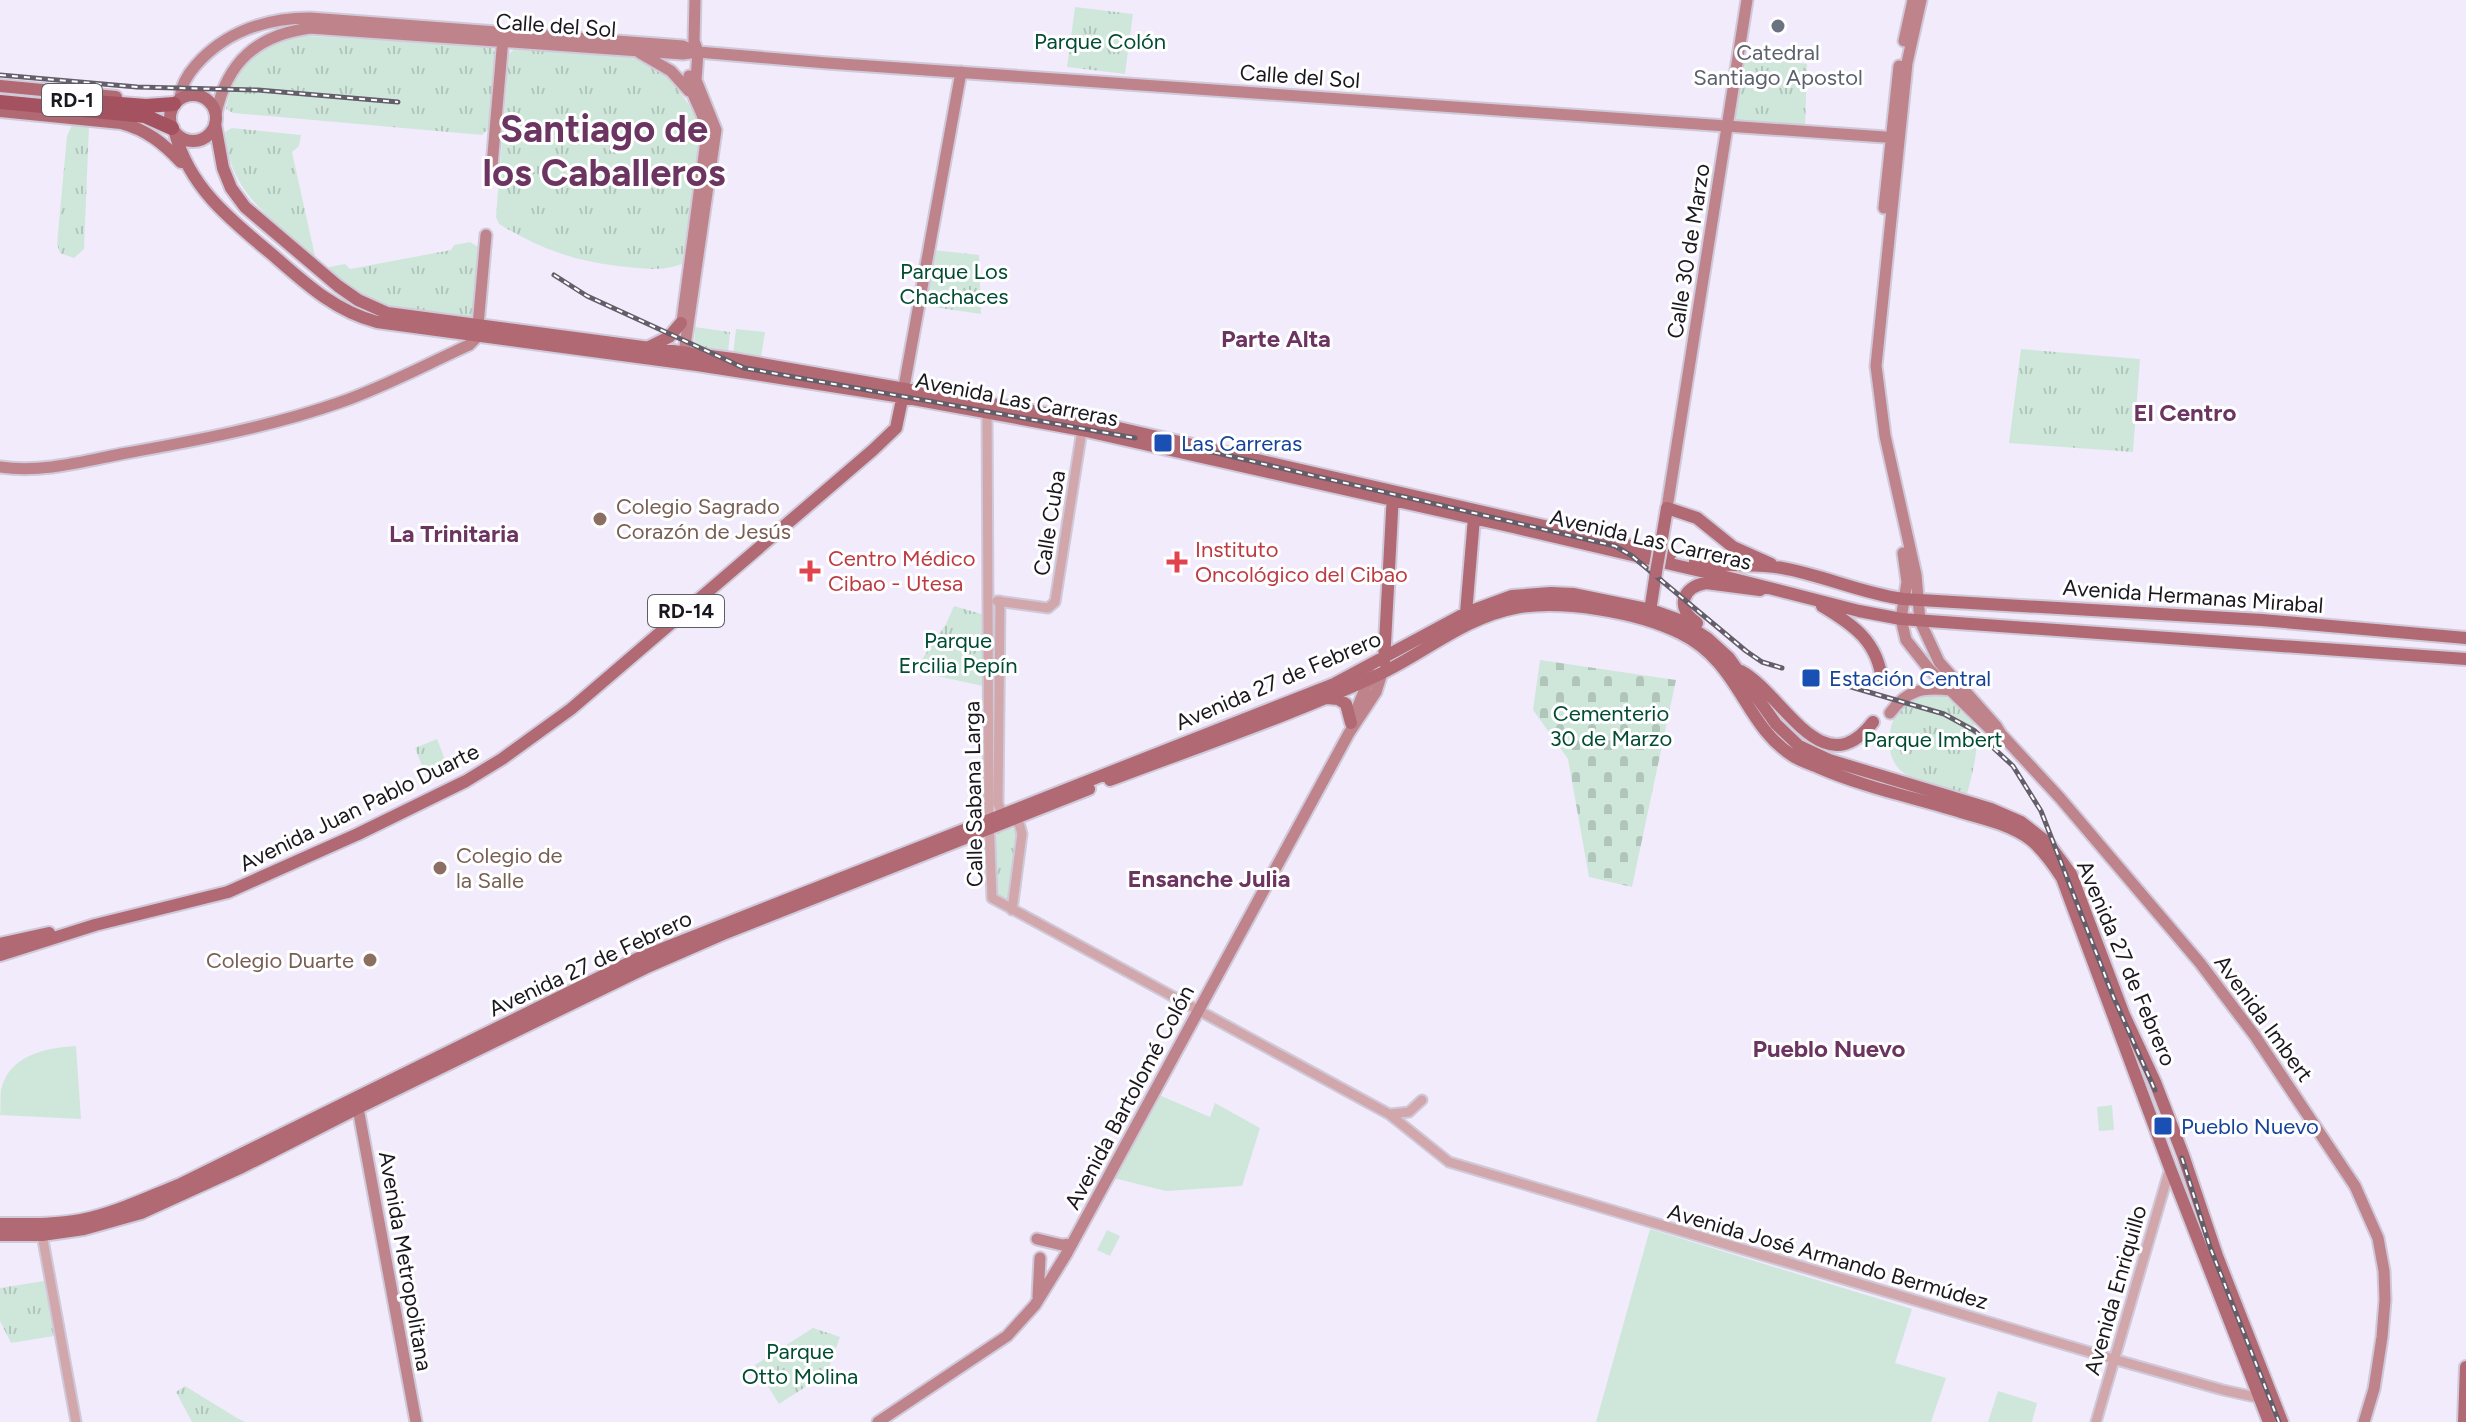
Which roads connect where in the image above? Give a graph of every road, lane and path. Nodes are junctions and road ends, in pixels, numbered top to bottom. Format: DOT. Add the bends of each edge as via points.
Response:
graph roads {
  1 [pos="695,0"];
  2 [pos="1747,0"];
  3 [pos="1913,0"];
  4 [pos="1921,0"];
  5 [pos="362,26"];
  6 [pos="503,38"];
  7 [pos="693,49"];
  8 [pos="632,50"];
  9 [pos="961,72"];
  10 [pos="0,86"];
  11 [pos="691,92"];
  12 [pos="0,93"];
  13 [pos="177,101"];
  14 [pos="0,102"];
  15 [pos="0,111"];
  16 [pos="138,116"];
  17 [pos="215,119"];
  18 [pos="1728,126"];
  19 [pos="174,131"];
  20 [pos="1895,138"];
  21 [pos="492,166"];
  22 [pos="189,170"];
  23 [pos="486,235"];
  24 [pos="681,323"];
  25 [pos="477,332"];
  26 [pos="647,347"];
  27 [pos="681,357"];
  28 [pos="903,392"];
  29 [pos="987,407"];
  30 [pos="1082,430"];
  31 [pos="0,467"];
  32 [pos="1393,495"];
  33 [pos="1667,508"];
  34 [pos="1474,518"];
  35 [pos="1782,568"];
  36 [pos="1726,577"];
  37 [pos="1743,590"];
  38 [pos="1783,591"];
  39 [pos="1806,597"];
  40 [pos="1903,599"];
  41 [pos="1918,599"];
  42 [pos="995,600"];
  43 [pos="1466,613"];
  44 [pos="1650,615"];
  45 [pos="1920,621"];
  46 [pos="1902,622"];
  47 [pos="1387,633"];
  48 [pos="2466,638"];
  49 [pos="1407,646"];
  50 [pos="1737,656"];
  51 [pos="2466,659"];
  52 [pos="1378,669"];
  53 [pos="1735,673"];
  54 [pos="1755,679"];
  55 [pos="1882,681"];
  56 [pos="1950,690"];
  57 [pos="1320,700"];
  58 [pos="1890,713"];
  59 [pos="1873,722"];
  60 [pos="1350,728"];
  61 [pos="2001,734"];
  62 [pos="1989,814"];
  63 [pos="1008,817"];
  64 [pos="989,824"];
  65 [pos="992,898"];
  66 [pos="1012,910"];
  67 [pos="82,929"];
  68 [pos="0,944"];
  69 [pos="0,955"];
  70 [pos="1198,1011"];
  71 [pos="1422,1100"];
  72 [pos="358,1108"];
  73 [pos="1389,1114"];
  74 [pos="2170,1168"];
  75 [pos="0,1224"];
  76 [pos="41,1230"];
  77 [pos="0,1235"];
  78 [pos="1037,1239"];
  79 [pos="1072,1244"];
  80 [pos="1040,1258"];
  81 [pos="1039,1300"];
  82 [pos="2113,1359"];
  83 [pos="2466,1367"];
  84 [pos="2266,1398"];
  85 [pos="76,1422"];
  86 [pos="416,1422"];
  87 [pos="878,1422"];
  88 [pos="2096,1422"];
  89 [pos="2269,1422"];
  90 [pos="2282,1422"];
  91 [pos="2364,1422"];
  92 [pos="2464,1422"];
  1 -- 7 [label="main road"];
  2 -- 18 [label="main road, Calle 30 de Marzo"];
  3 -- 20 [label="main road" via="1900,62"];
  4 -- 20 [label="main road"];
  5 -- 6 [label="main road, Calle del Sol"];
  5 -- 13 [label="main road, Calle del Sol" via="291,18 252,26 208,52 187,76"];
  5 -- 17 [label="main road, Calle del Sol" via="310,28 268,38 236,65"];
  6 -- 7 [label="main road, Calle del Sol"];
  6 -- 8 [label="main road, Calle del Sol"];
  6 -- 21 [label="main road"];
  7 -- 8 [label="main road, Calle del Sol"];
  7 -- 9 [label="main road, Calle del Sol"];
  7 -- 11 [label="main road"];
  7 -- 27 [label="main road" via="697,84 716,130"];
  8 -- 11 [label="main road" via="664,66"];
  9 -- 18 [label="main road, Calle del Sol"];
  9 -- 28 [label="main road, Avenida Juan Pablo Duarte"];
  10 -- 13 [label="main road"];
  11 -- 24 [label="main road" via="707,133"];
  12 -- 16 [label="highway, RD-1"];
  13 -- 16 [label="highway, RD-1"];
  13 -- 17 [label="main road" via="201,96 211,104"];
  13 -- 19 [label="main road" via="169,116"];
  14 -- 16 [label="highway, RD-1"];
  15 -- 16 [label="main road" via="107,121"];
  16 -- 19 [label="highway, RD-1"];
  16 -- 22 [label="main road"];
  17 -- 19 [label="main road" via="212,131 201,139 187,140"];
  17 -- 25 [label="main road, Avenida Las Carreras" via="223,168 238,198 338,286 387,313"];
  18 -- 20 [label="main road, Calle del Sol"];
  18 -- 33 [label="main road, Calle 30 de Marzo"];
  19 -- 22 [label="main road, Avenida Las Carreras"];
  20 -- 40 [label="main road" via="1870,389 1907,575"];
  20 -- 41 [label="main road, Avenida Imbert" via="1876,366"];
  22 -- 25 [label="main road, Avenida Las Carreras" via="235,224 304,284 347,312 377,322"];
  23 -- 25 [label="main road"];
  24 -- 26 [label="main road" via="664,341"];
  24 -- 27 [label="main road"];
  25 -- 26 [label="main road, Avenida Las Carreras"];
  25 -- 27 [label="main road, Avenida Las Carreras"];
  25 -- 31 [label="main road" via="469,345 316,410 53,467"];
  26 -- 27 [label="main road, Avenida Las Carreras"];
  27 -- 28 [label="main road, Avenida Las Carreras"];
  28 -- 29 [label="main road, Avenida Las Carreras"];
  28 -- 67 [label="main road, Avenida Juan Pablo Duarte / RD-14" via="896,428 873,450 623,666 502,759 439,796 256,881"];
  29 -- 30 [label="main road, Avenida Las Carreras"];
  29 -- 32 [label="main road, Avenida Las Carreras" via="1112,426"];
  29 -- 42 [label="street, Calle Sabana Larga"];
  30 -- 32 [label="main road, Avenida Las Carreras"];
  30 -- 42 [label="street, Calle Cuba" via="1055,602 1048,608"];
  32 -- 34 [label="main road, Avenida Las Carreras"];
  32 -- 35 [label="main road, Avenida Las Carreras" via="1720,566"];
  32 -- 47 [label="main road"];
  33 -- 35 [label="main road" via="1697,518 1733,547"];
  33 -- 44 [label="main road, Calle 30 de Marzo, bridge"];
  34 -- 36 [label="main road, Avenida Las Carreras"];
  34 -- 43 [label="main road"];
  35 -- 40 [label="main road, Avenida Las Carreras"];
  36 -- 37 [label="main road"];
  36 -- 38 [label="main road, Avenida Las Carreras"];
  37 -- 38 [label="main road"];
  37 -- 50 [label="main road" via="1699,584 1683,603 1686,614"];
  38 -- 39 [label="main road, Avenida Las Carreras"];
  39 -- 46 [label="main road, Avenida Las Carreras"];
  39 -- 55 [label="main road" via="1857,628 1875,651"];
  40 -- 41 [label="main road, Avenida Las Carreras"];
  40 -- 46 [label="main road"];
  41 -- 45 [label="main road, Avenida Imbert"];
  41 -- 48 [label="main road, Avenida Hermanas Mirabal"];
  42 -- 63 [label="street, Calle Sabana Larga" via="998,800"];
  42 -- 64 [label="street, Calle Sabana Larga"];
  43 -- 44 [label="main road, Avenida 27 de Febrero" via="1502,598 1551,593"];
  43 -- 49 [label="main road, Avenida 27 de Febrero"];
  44 -- 52 [label="main road, Avenida 27 de Febrero" via="1551,604 1512,609"];
  44 -- 53 [label="main road, Avenida 27 de Febrero" via="1696,629 1717,646"];
  45 -- 46 [label="main road, Avenida Las Carreras"];
  45 -- 51 [label="main road, Avenida Hermanas Mirabal"];
  45 -- 61 [label="main road, Avenida Imbert" via="1939,662"];
  46 -- 56 [label="main road, Avenida Imbert" via="1906,640"];
  47 -- 49 [label="main road"];
  47 -- 52 [label="main road"];
  49 -- 52 [label="main road, Avenida 27 de Febrero"];
  50 -- 53 [label="main road"];
  50 -- 54 [label="main road"];
  52 -- 57 [label="main road, Avenida 27 de Febrero"];
  52 -- 60 [label="main road, Avenida Bartolomé Colón"];
  52 -- 63 [label="main road, Avenida 27 de Febrero"];
  53 -- 54 [label="main road"];
  53 -- 62 [label="main road, Avenida 27 de Febrero" via="1790,740 1840,769"];
  54 -- 59 [label="main road" via="1815,740 1846,743"];
  56 -- 58 [label="main road" via="1912,691"];
  56 -- 61 [label="main road, Avenida Imbert"];
  57 -- 60 [label="main road" via="1341,700 1348,707"];
  57 -- 63 [label="main road, Avenida 27 de Febrero"];
  60 -- 70 [label="main road, Avenida Bartolomé Colón"];
  61 -- 91 [label="main road, Avenida Imbert" via="2208,974 2355,1186 2378,1238 2384,1271 2382,1337"];
  62 -- 74 [label="main road, Avenida 27 de Febrero" via="2030,840 2062,878"];
  62 -- 84 [label="main road, Avenida 27 de Febrero" via="2035,831 2071,874 2183,1155"];
  63 -- 64 [label="main road, Avenida 27 de Febrero"];
  63 -- 66 [label="street, Calle Sabana Larga" via="1021,828 1022,841"];
  64 -- 65 [label="street, Calle Sabana Larga"];
  64 -- 72 [label="main road, Avenida 27 de Febrero" via="645,968"];
  64 -- 76 [label="main road, Avenida 27 de Febrero" via="639,958 181,1184 101,1215"];
  65 -- 66 [label="street, Avenida José Armando Bermúdez"];
  66 -- 70 [label="street, Avenida José Armando Bermúdez"];
  67 -- 68 [label="main road, Avenida Juan Pablo Duarte / RD-14"];
  67 -- 69 [label="main road, Avenida Juan Pablo Duarte / RD-14"];
  70 -- 73 [label="street, Avenida José Armando Bermúdez"];
  70 -- 79 [label="main road, Avenida Bartolomé Colón"];
  71 -- 73 [label="street" via="1409,1112"];
  72 -- 76 [label="main road, Avenida 27 de Febrero" via="141,1213 103,1226"];
  72 -- 86 [label="main road, Avenida Metropolitana"];
  73 -- 82 [label="street, Avenida José Armando Bermúdez" via="1459,1166"];
  74 -- 82 [label="street, Avenida Enriquillo"];
  74 -- 84 [label="main road, Avenida 27 de Febrero"];
  75 -- 76 [label="main road, Avenida 27 de Febrero"];
  76 -- 77 [label="main road, Avenida 27 de Febrero"];
  76 -- 85 [label="street"];
  78 -- 79 [label="main road"];
  79 -- 81 [label="main road, Avenida Bartolomé Colón"];
  80 -- 81 [label="main road"];
  81 -- 87 [label="main road, Avenida Bartolomé Colón" via="1001,1341"];
  82 -- 84 [label="street, Avenida José Armando Bermúdez"];
  82 -- 88 [label="street, Avenida Enriquillo"];
  83 -- 92 [label="main road"];
  84 -- 89 [label="main road, Avenida 27 de Febrero"];
  84 -- 90 [label="main road, Avenida 27 de Febrero"];
}
